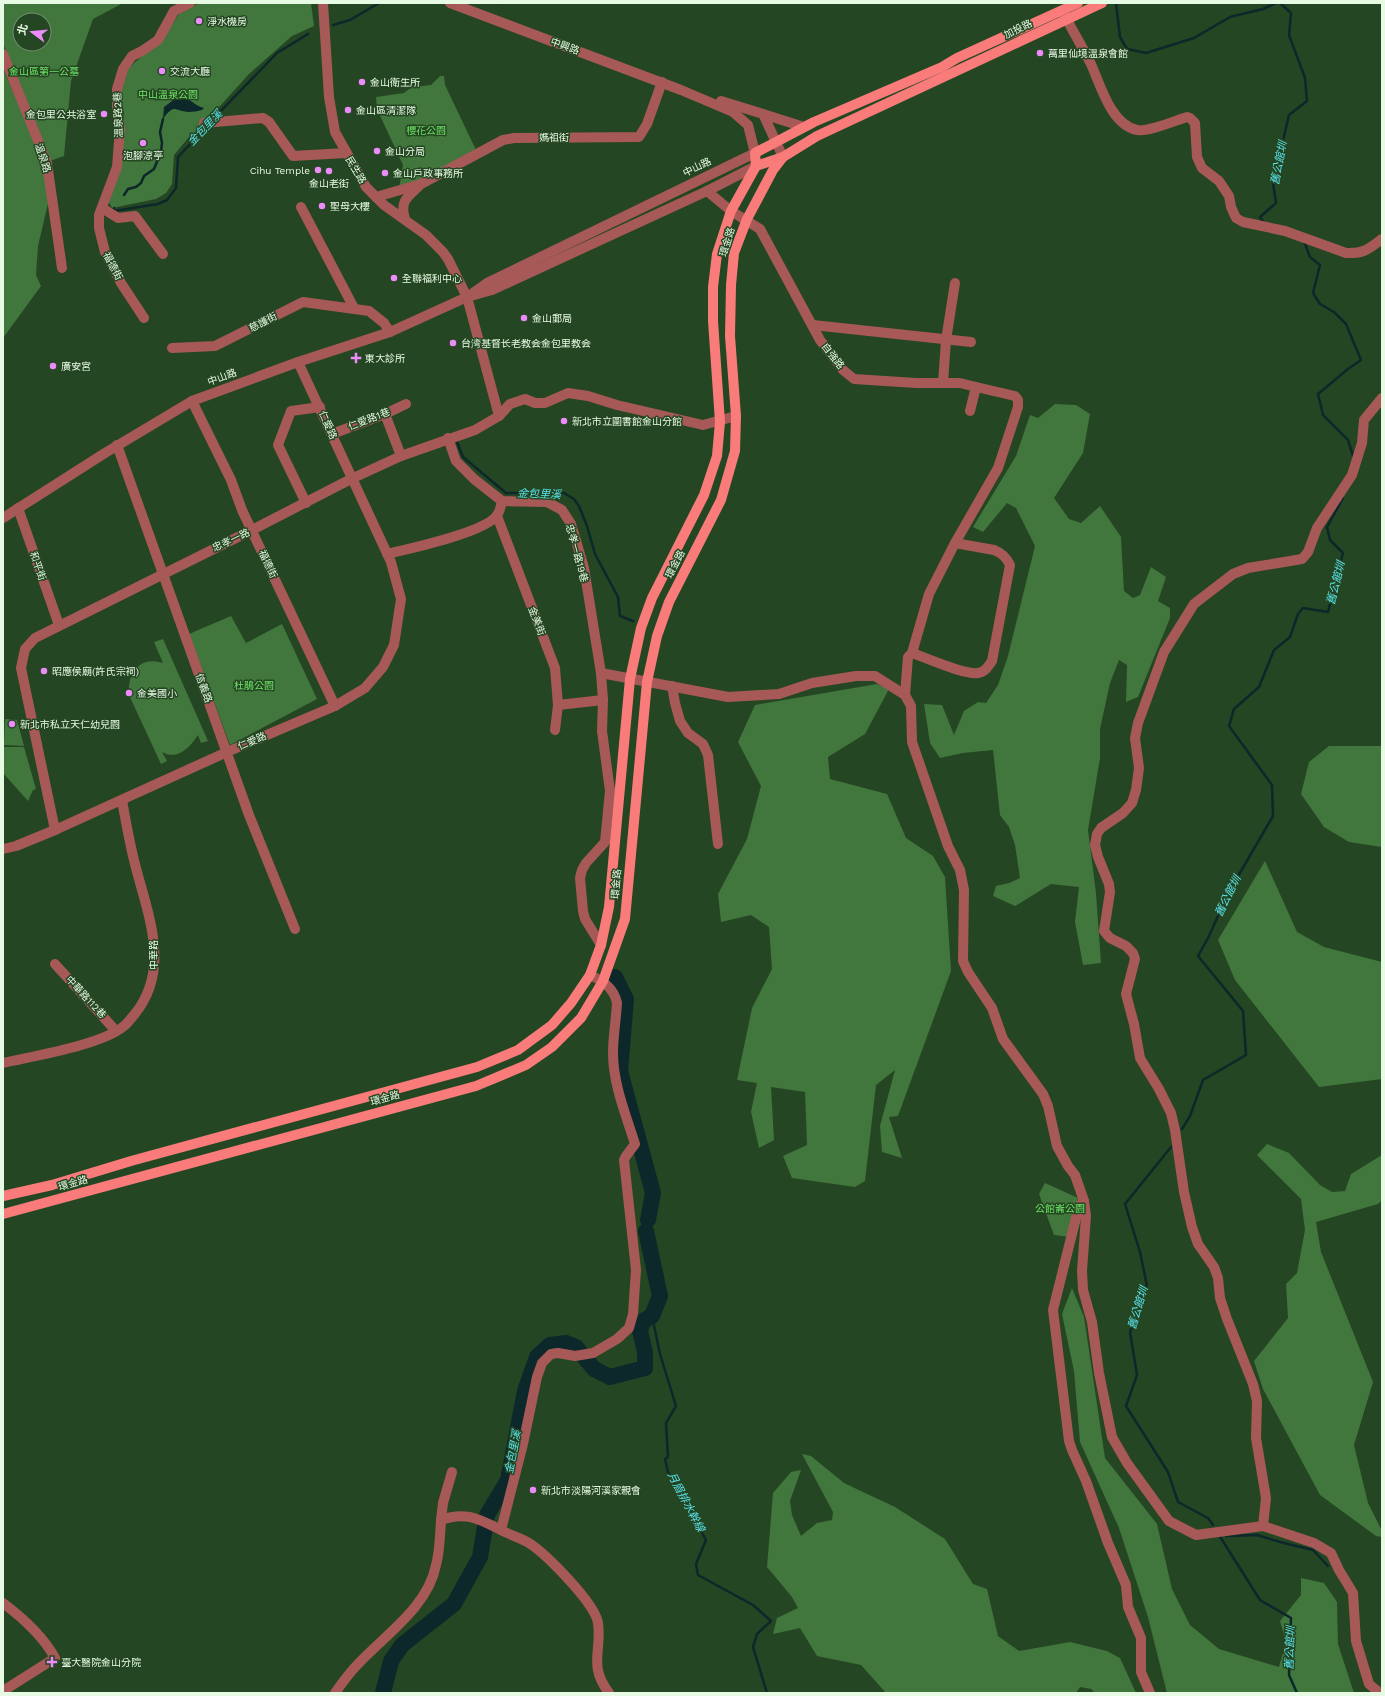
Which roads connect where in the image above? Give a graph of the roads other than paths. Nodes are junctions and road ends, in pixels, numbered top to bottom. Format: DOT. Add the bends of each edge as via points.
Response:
graph roads {
  1 [pos="190,3"];
  2 [pos="323,3"];
  3 [pos="450,3"];
  4 [pos="1078,3"];
  5 [pos="1102,3"];
  6 [pos="1064,15"];
  7 [pos="3,54"];
  8 [pos="942,67"];
  9 [pos="662,82"];
  10 [pos="681,90"];
  11 [pos="763,114"];
  12 [pos="204,123"];
  13 [pos="804,128"];
  14 [pos="776,142"];
  15 [pos="755,152"];
  16 [pos="346,153"];
  17 [pos="783,157"];
  18 [pos="756,166"];
  19 [pos="421,184"];
  20 [pos="707,191"];
  21 [pos="376,198"];
  22 [pos="301,207"];
  23 [pos="102,208"];
  24 [pos="731,211"];
  25 [pos="405,219"];
  26 [pos="747,219"];
  27 [pos="1382,239"];
  28 [pos="163,254"];
  29 [pos="62,268"];
  30 [pos="955,283"];
  31 [pos="467,297"];
  32 [pos="354,308"];
  33 [pos="144,318"];
  34 [pos="813,325"];
  35 [pos="390,332"];
  36 [pos="946,340"];
  37 [pos="971,342"];
  38 [pos="172,348"];
  39 [pos="298,362"];
  40 [pos="943,383"];
  41 [pos="976,387"];
  42 [pos="1382,398"];
  43 [pos="192,401"];
  44 [pos="406,404"];
  45 [pos="320,407"];
  46 [pos="970,412"];
  47 [pos="385,414"];
  48 [pos="499,416"];
  49 [pos="736,416"];
  50 [pos="720,420"];
  51 [pos="332,434"];
  52 [pos="448,438"];
  53 [pos="117,445"];
  54 [pos="401,456"];
  55 [pos="351,479"];
  56 [pos="502,501"];
  57 [pos="306,503"];
  58 [pos="18,508"];
  59 [pos="497,516"];
  60 [pos="3,518"];
  61 [pos="252,530"];
  62 [pos="955,543"];
  63 [pos="387,554"];
  64 [pos="164,573"];
  65 [pos="59,625"];
  66 [pos="912,652"];
  67 [pos="601,673"];
  68 [pos="630,679"];
  69 [pos="647,682"];
  70 [pos="672,686"];
  71 [pos="905,695"];
  72 [pos="603,700"];
  73 [pos="558,705"];
  74 [pos="335,706"];
  75 [pos="555,730"];
  76 [pos="227,752"];
  77 [pos="122,800"];
  78 [pos="55,830"];
  79 [pos="718,844"];
  80 [pos="3,849"];
  81 [pos="294,929"];
  82 [pos="602,945"];
  83 [pos="55,964"];
  84 [pos="590,975"];
  85 [pos="603,981"];
  86 [pos="116,1031"];
  87 [pos="3,1063"];
  88 [pos="3,1196"];
  89 [pos="1084,1201"];
  90 [pos="3,1214"];
  91 [pos="452,1472"];
  92 [pos="441,1520"];
  93 [pos="1263,1526"];
  94 [pos="501,1530"];
  95 [pos="3,1603"];
  96 [pos="3,1691"];
  97 [pos="335,1693"];
  98 [pos="609,1693"];
  99 [pos="1150,1693"];
  100 [pos="1380,1693"];
  1 -- 23 [label="street, 溫泉路2巷" via="174,12 158,40 132,56 123,69 117,89 120,129 117,167"];
  2 -- 16 [label="street, 民生路" via="329,97 335,132"];
  3 -- 9 [label="street, 中興路"];
  4 -- 6 [label="main road, 加投路"];
  5 -- 6 [label="main road, 加投路"];
  6 -- 8 [label="main road, 加投路" via="957,58"];
  6 -- 17 [label="main road, 加投路" via="945,78 817,136"];
  6 -- 27 [label="street" via="1091,64 1107,103 1122,122 1134,130 1142,131 1187,117 1193,120 1197,157 1202,168 1219,181 1229,196 1236,218 1243,222 1285,231 1346,253 1356,254 1367,250"];
  7 -- 29 [label="street, 溫泉路" via="47,163"];
  8 -- 13 [label="main road, 中山路"];
  9 -- 10 [label="street, 中興路"];
  9 -- 19 [label="street, 媽祖街" via="647,124 639,137 503,140"];
  10 -- 11 [label="street, 中興路"];
  10 -- 15 [label="street, 中興路" via="733,112 748,125"];
  11 -- 13 [label="street, 中興路"];
  11 -- 14 [label="street"];
  12 -- 16 [label="street" via="263,118 269,122 293,156"];
  13 -- 14 [label="main road, 中山路"];
  14 -- 15 [label="main road, 中山路"];
  14 -- 17 [label="street"];
  15 -- 18 [label="main road"];
  15 -- 31 [label="street, 中山路" via="487,283"];
  16 -- 21 [label="street, 民生路" via="366,187"];
  17 -- 18 [label="main road"];
  17 -- 26 [label="main road, 環金路" via="773,170"];
  18 -- 20 [label="street, 中山路"];
  18 -- 24 [label="main road, 環金路"];
  19 -- 21 [label="street, 媽祖街"];
  19 -- 25 [label="street, 媽祖街" via="405,199 402,210"];
  20 -- 24 [label="street, 自強路"];
  20 -- 31 [label="street, 中山路" via="492,290"];
  21 -- 25 [label="street, 民生路"];
  22 -- 32 [label="street"];
  23 -- 28 [label="street" via="118,218 135,216"];
  23 -- 33 [label="street, 福德街" via="99,228 105,252"];
  24 -- 26 [label="street, 自強路"];
  24 -- 50 [label="main road, 環金路" via="717,254 713,286"];
  25 -- 31 [label="street, 民生路" via="444,252"];
  26 -- 34 [label="street, 自強路" via="760,228"];
  26 -- 49 [label="main road, 環金路" via="734,253 731,285 730,336"];
  30 -- 36 [label="street"];
  31 -- 35 [label="street, 中山路"];
  31 -- 48 [label="street"];
  32 -- 35 [label="street, 慈護街" via="369,311 384,323"];
  32 -- 38 [label="street, 慈護街" via="303,302 215,346"];
  34 -- 36 [label="street"];
  34 -- 40 [label="street, 自強路" via="820,340 838,364 854,379"];
  35 -- 39 [label="street, 中山路"];
  36 -- 37 [label="street"];
  36 -- 40 [label="street"];
  39 -- 43 [label="street, 中山路"];
  39 -- 45 [label="street, 仁愛路"];
  40 -- 41 [label="street, 自強路" via="960,382"];
  41 -- 46 [label="street"];
  41 -- 62 [label="street, 自強路" via="1015,396 1018,407 998,468"];
  42 -- 93 [label="street" via="1364,420 1362,443 1352,475 1317,528 1308,552 1302,559 1248,568 1233,574 1194,604 1164,652 1138,723 1135,738 1139,768 1132,803 1123,813 1101,828 1095,845 1110,892 1104,931 1110,938 1133,952 1135,959 1126,994 1140,1058 1171,1113 1192,1227 1198,1244 1214,1267 1227,1320 1253,1384 1257,1401 1256,1438 1266,1498"];
  43 -- 53 [label="street, 中山路"];
  43 -- 61 [label="street, 福德街" via="231,480"];
  44 -- 47 [label="street, 仁愛路1巷"];
  45 -- 51 [label="street, 仁愛路"];
  45 -- 57 [label="street" via="291,411 278,445"];
  47 -- 51 [label="street, 仁愛路1巷"];
  47 -- 54 [label="street"];
  48 -- 50 [label="street, 忠孝一路" via="510,404 525,399 545,403 568,393 703,425"];
  48 -- 52 [label="street, 忠孝一路" via="475,430"];
  49 -- 50 [label="street, 忠孝一路"];
  49 -- 69 [label="main road, 環金路" via="735,451 721,500 669,602 657,636"];
  50 -- 68 [label="main road, 環金路" via="716,456 704,495 652,598 641,628"];
  51 -- 55 [label="street, 仁愛路"];
  52 -- 54 [label="street, 忠孝一路"];
  52 -- 56 [label="street" via="456,461 474,480"];
  53 -- 58 [label="street, 中山路"];
  53 -- 64 [label="street, 信義路"];
  54 -- 55 [label="street, 忠孝一路"];
  55 -- 57 [label="street, 忠孝一路"];
  55 -- 63 [label="street, 仁愛路"];
  56 -- 59 [label="street"];
  56 -- 67 [label="street, 忠孝一路19巷" via="546,502 562,510 571,524 584,568"];
  57 -- 61 [label="street, 忠孝一路"];
  58 -- 60 [label="street, 中山路"];
  58 -- 65 [label="street, 和平街"];
  59 -- 63 [label="street" via="486,524 440,542"];
  59 -- 73 [label="street, 金美街" via="555,668"];
  61 -- 64 [label="street, 忠孝一路"];
  61 -- 74 [label="street, 福德街"];
  62 -- 66 [label="street" via="929,594"];
  62 -- 66 [label="street" via="1000,552 1010,565 992,661 986,670 979,673 968,672"];
  63 -- 74 [label="street, 仁愛路" via="401,599 394,646 383,667 365,688"];
  64 -- 65 [label="street, 忠孝一路"];
  64 -- 76 [label="street, 信義路"];
  65 -- 78 [label="street, 忠孝一路" via="35,638 24,649 22,668"];
  66 -- 71 [label="street" via="908,657"];
  67 -- 68 [label="street"];
  67 -- 72 [label="street, 忠孝一路19巷"];
  68 -- 69 [label="street"];
  68 -- 82 [label="main road, 環金路" via="609,908"];
  69 -- 70 [label="street"];
  69 -- 85 [label="main road, 環金路" via="625,919"];
  70 -- 71 [label="street" via="728,698 779,694 812,683 856,676 874,676"];
  70 -- 79 [label="street" via="680,721 688,732 703,744 708,755"];
  71 -- 89 [label="street" via="911,706 912,742 948,846 960,870 964,890 963,961 992,1008 1003,1039 1043,1094 1057,1146 1075,1175"];
  72 -- 73 [label="street"];
  72 -- 82 [label="street, 忠孝一路19巷" via="602,731 610,791 605,842 586,863 580,878 582,910"];
  73 -- 75 [label="street, 金美街"];
  74 -- 76 [label="street, 仁愛路"];
  76 -- 77 [label="street, 仁愛路"];
  76 -- 81 [label="street, 信義路"];
  77 -- 78 [label="street, 仁愛路"];
  77 -- 86 [label="street, 中華路" via="134,861 155,942 155,966 150,989 142,1005 124,1027"];
  78 -- 80 [label="street, 仁愛路"];
  82 -- 84 [label="main road, 環金路"];
  83 -- 86 [label="street, 中華路112巷"];
  84 -- 85 [label="street"];
  84 -- 88 [label="main road, 環金路" via="571,1004 552,1025 518,1050 477,1067 52,1185"];
  85 -- 90 [label="main road, 環金路" via="581,1018 552,1047 526,1065 476,1086"];
  85 -- 94 [label="street" via="616,995 618,1003 613,1053 615,1076 635,1144 624,1160 636,1270 633,1314 629,1328 617,1340 585,1355 551,1354 542,1363 536,1377 523,1444"];
  86 -- 87 [label="street, 中華路" via="78,1045"];
  89 -- 93 [label="street" via="1086,1216 1083,1290 1092,1322 1112,1437 1123,1457 1169,1521 1196,1535"];
  89 -- 99 [label="street" via="1079,1206 1053,1310 1069,1441 1126,1586 1128,1607 1141,1638 1141,1672"];
  91 -- 92 [label="street"];
  92 -- 94 [label="street" via="468,1515"];
  92 -- 97 [label="street" via="436,1565 432,1580 420,1600 410,1614 357,1664"];
  93 -- 100 [label="street" via="1314,1543 1331,1553 1353,1593 1356,1641 1369,1684"];
  94 -- 98 [label="street" via="529,1543 544,1555 594,1610 598,1622 598,1671"];
  95 -- 96 [label="street" via="18,1614 50,1648 55,1658"];
}
